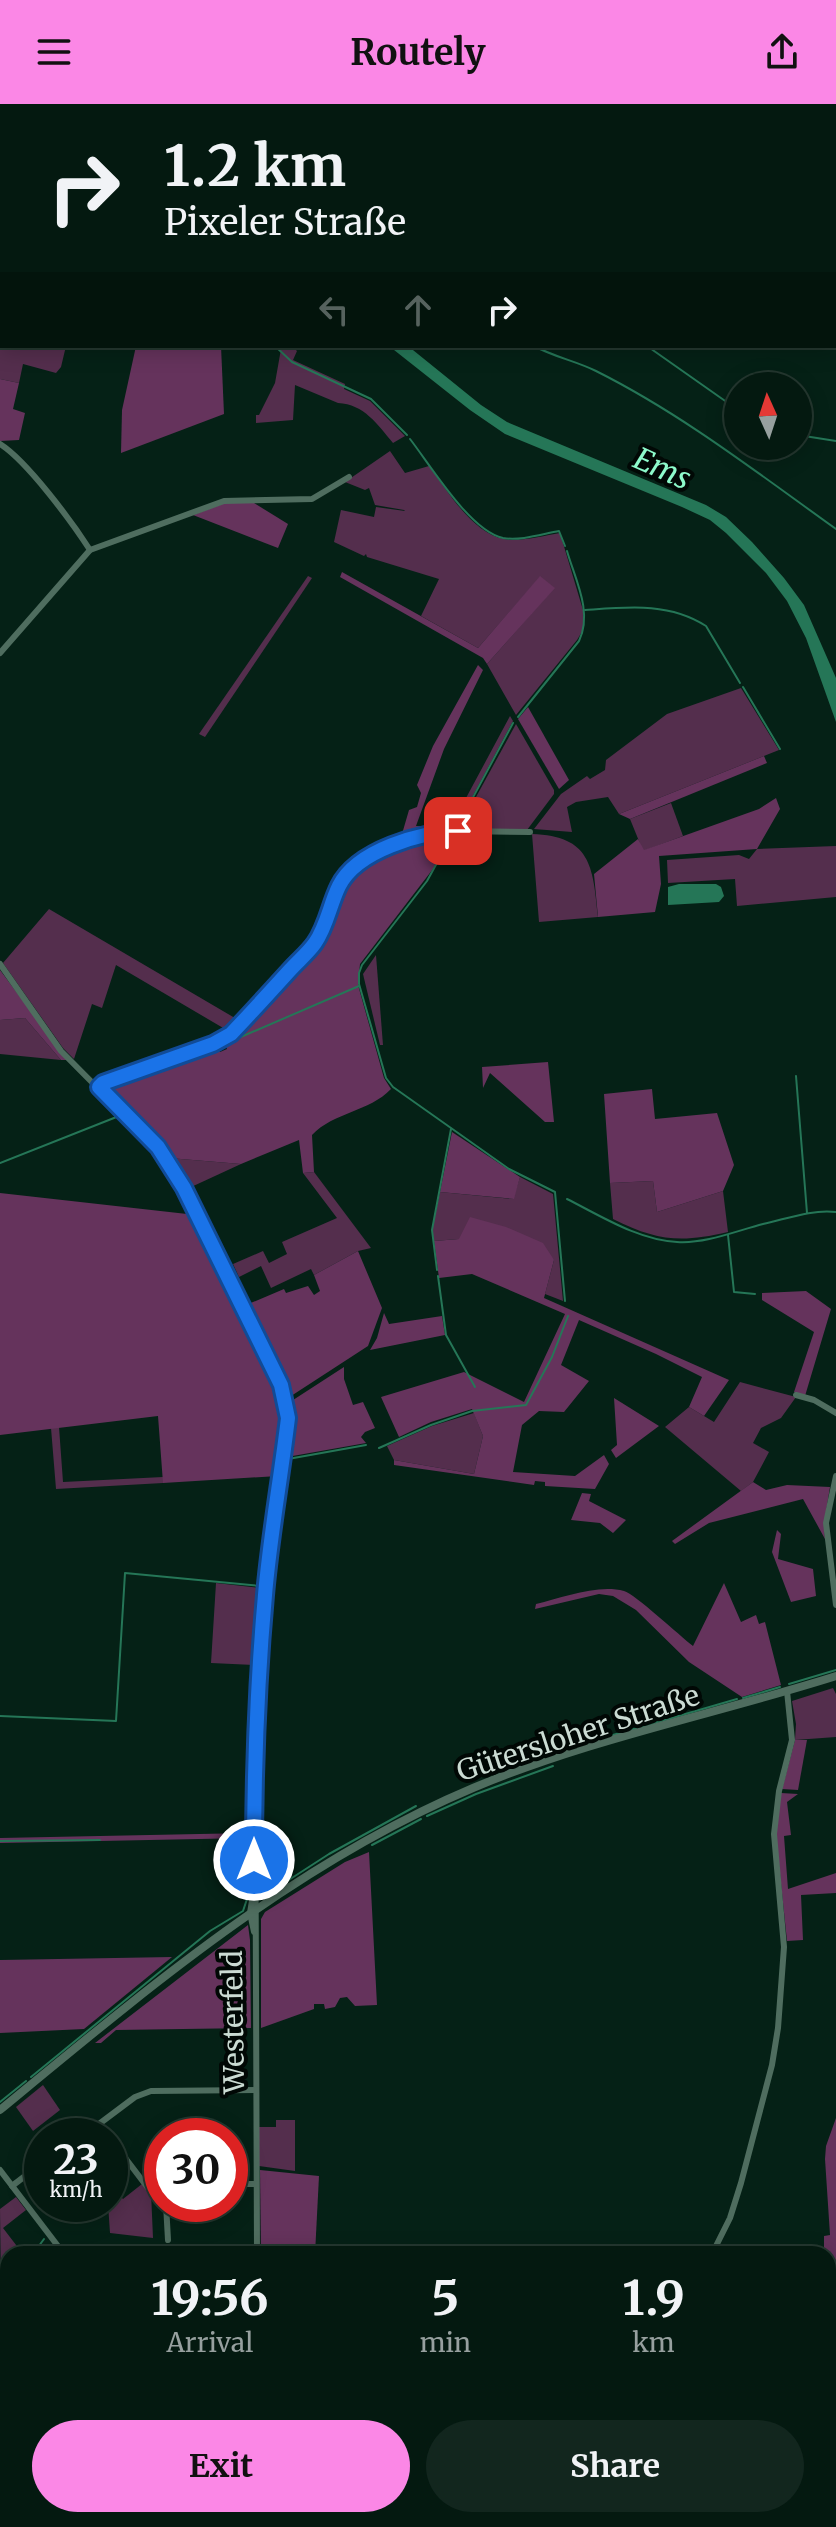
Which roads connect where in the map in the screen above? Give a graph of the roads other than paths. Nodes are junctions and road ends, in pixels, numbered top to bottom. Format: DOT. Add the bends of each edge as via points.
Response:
graph roads {
  1 [pos="0,444"];
  2 [pos="349,477"];
  3 [pos="90,550"];
  4 [pos="0,653"];
  5 [pos="530,832"];
  6 [pos="0,964"];
  7 [pos="99,1087"];
  8 [pos="796,1395"];
  9 [pos="836,1413"];
  10 [pos="836,1476"];
  11 [pos="836,1605"];
  12 [pos="836,1676"];
  13 [pos="787,1691"];
  14 [pos="254,1911"];
  15 [pos="256,2090"];
  16 [pos="0,2110"];
  17 [pos="107,2118"];
  18 [pos="128,2162"];
  19 [pos="0,2170"];
  20 [pos="24,2177"];
  21 [pos="144,2183"];
  22 [pos="248,2184"];
  23 [pos="256,2184"];
  24 [pos="12,2186"];
  25 [pos="167,2222"];
  26 [pos="168,2240"];
  27 [pos="58,2246"];
  28 [pos="257,2246"];
  29 [pos="716,2246"];
  1 -- 3 [label="street" via="27,468"];
  2 -- 3 [label="street" via="312,499 231,500"];
  3 -- 4 [label="street"];
  5 -- 7 [label="street" via="450,831 377,852 345,876 315,943 231,1034"];
  6 -- 7 [label="street" via="61,1051"];
  7 -- 14 [label="street" via="158,1147 184,1188 287,1405 257,1688"];
  8 -- 9 [label="street"];
  10 -- 11 [label="street" via="826,1523"];
  12 -- 13 [label="main road, Gütersloher Straße"];
  13 -- 14 [label="main road, Gütersloher Straße" via="474,1787 359,1844"];
  13 -- 29 [label="street" via="792,1740 774,1834 784,1947 775,2052 741,2183"];
  14 -- 15 [label="street, Westerfeld"];
  14 -- 16 [label="main road, Gütersloher Straße"];
  15 -- 17 [label="street" via="151,2091"];
  15 -- 23 [label="street, Westerfeld"];
  18 -- 21 [label="street"];
  19 -- 24 [label="street"];
  20 -- 24 [label="street"];
  22 -- 23 [label="street"];
  23 -- 28 [label="street, Westerfeld"];
  24 -- 27 [label="street"];
  25 -- 26 [label="street"];
}
